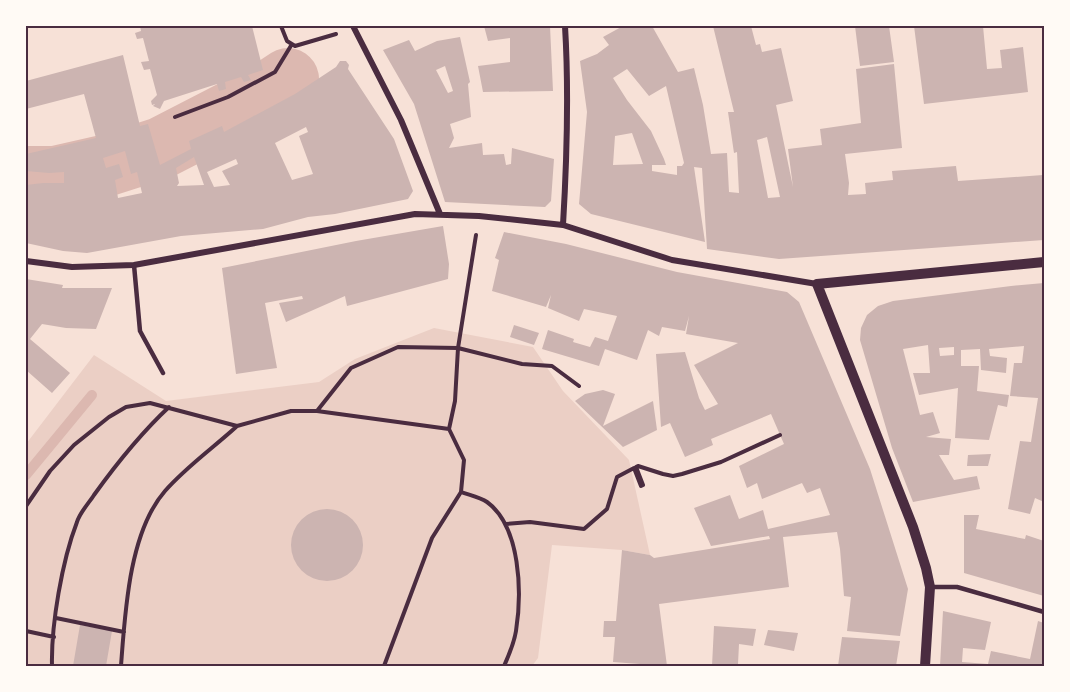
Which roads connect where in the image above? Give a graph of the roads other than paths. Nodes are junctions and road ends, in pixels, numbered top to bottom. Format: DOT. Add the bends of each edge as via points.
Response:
graph roads {
  1 [pos="565,26"];
  2 [pos="353,27"];
  3 [pos="440,214"];
  4 [pos="563,225"];
  5 [pos="26,261"];
  6 [pos="1044,262"];
  7 [pos="134,265"];
  8 [pos="817,285"];
  9 [pos="163,373"];
  10 [pos="930,587"];
  11 [pos="1044,612"];
  12 [pos="925,666"];
  1 -- 4 [label="street" via="568,72"];
  2 -- 3 [label="street" via="401,120"];
  3 -- 4 [label="street"];
  3 -- 7 [label="street" via="415,214"];
  4 -- 8 [label="street" via="672,260"];
  5 -- 7 [label="street" via="72,267"];
  6 -- 8 [label="street"];
  7 -- 9 [label="lane" via="140,332"];
  8 -- 10 [label="street" via="913,527"];
  10 -- 11 [label="lane" via="957,587"];
  10 -- 12 [label="street"];
}
